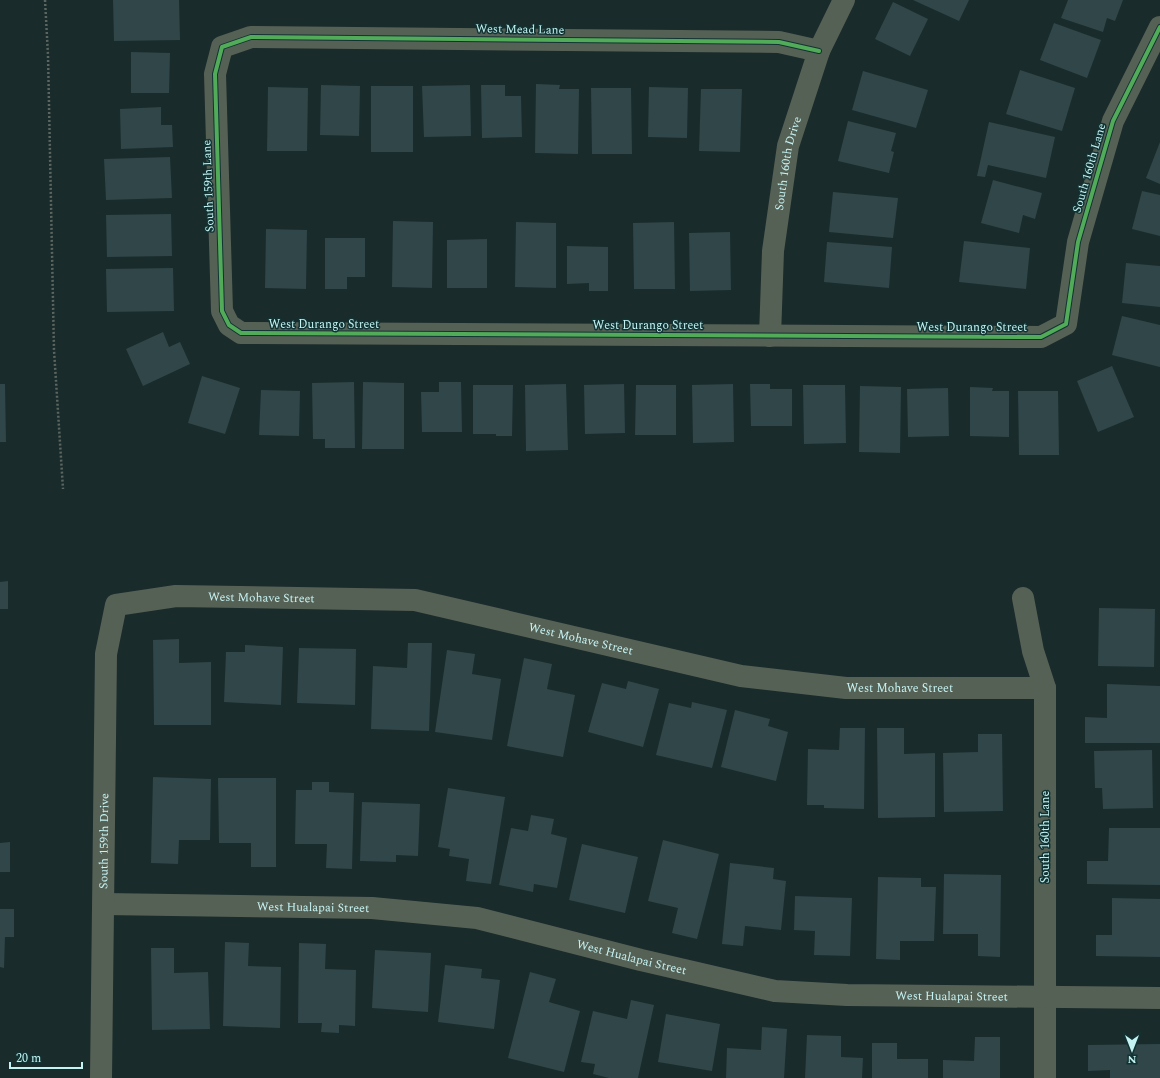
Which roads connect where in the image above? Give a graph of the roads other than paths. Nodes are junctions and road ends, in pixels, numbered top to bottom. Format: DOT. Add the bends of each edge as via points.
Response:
graph roads {
  1 [pos="844,0"];
  2 [pos="1160,27"];
  3 [pos="222,47"];
  4 [pos="818,51"];
  5 [pos="1066,324"];
  6 [pos="228,325"];
  7 [pos="770,336"];
  8 [pos="1023,598"];
  9 [pos="116,605"];
  10 [pos="1045,688"];
  11 [pos="104,904"];
  12 [pos="1044,997"];
  13 [pos="1160,998"];
  14 [pos="101,1078"];
  15 [pos="1045,1078"];
  1 -- 4 [label="street, South 160th Drive"];
  2 -- 5 [label="street, South 160th Lane" via="1113,121 1078,242"];
  3 -- 4 [label="street, West Mead Lane" via="250,37 258,37 778,42"];
  3 -- 6 [label="street, South 159th Lane" via="215,74 222,311"];
  4 -- 7 [label="street, South 160th Drive" via="788,146 773,251"];
  5 -- 7 [label="street, West Durango Street" via="1041,337"];
  6 -- 7 [label="street, West Durango Street" via="241,333"];
  8 -- 10 [label="street, South 160th Lane" via="1033,651"];
  9 -- 10 [label="street, West Mohave Street" via="176,596 415,600 741,676 846,688"];
  9 -- 11 [label="street, South 159th Drive" via="106,654"];
  10 -- 12 [label="street, South 160th Lane"];
  11 -- 12 [label="street, West Hualapai Street" via="372,908 477,918 775,991 846,995"];
  11 -- 14 [label="street, South 159th Drive"];
  12 -- 13 [label="street, West Hualapai Street"];
  12 -- 15 [label="street, South 160th Lane"];
}
